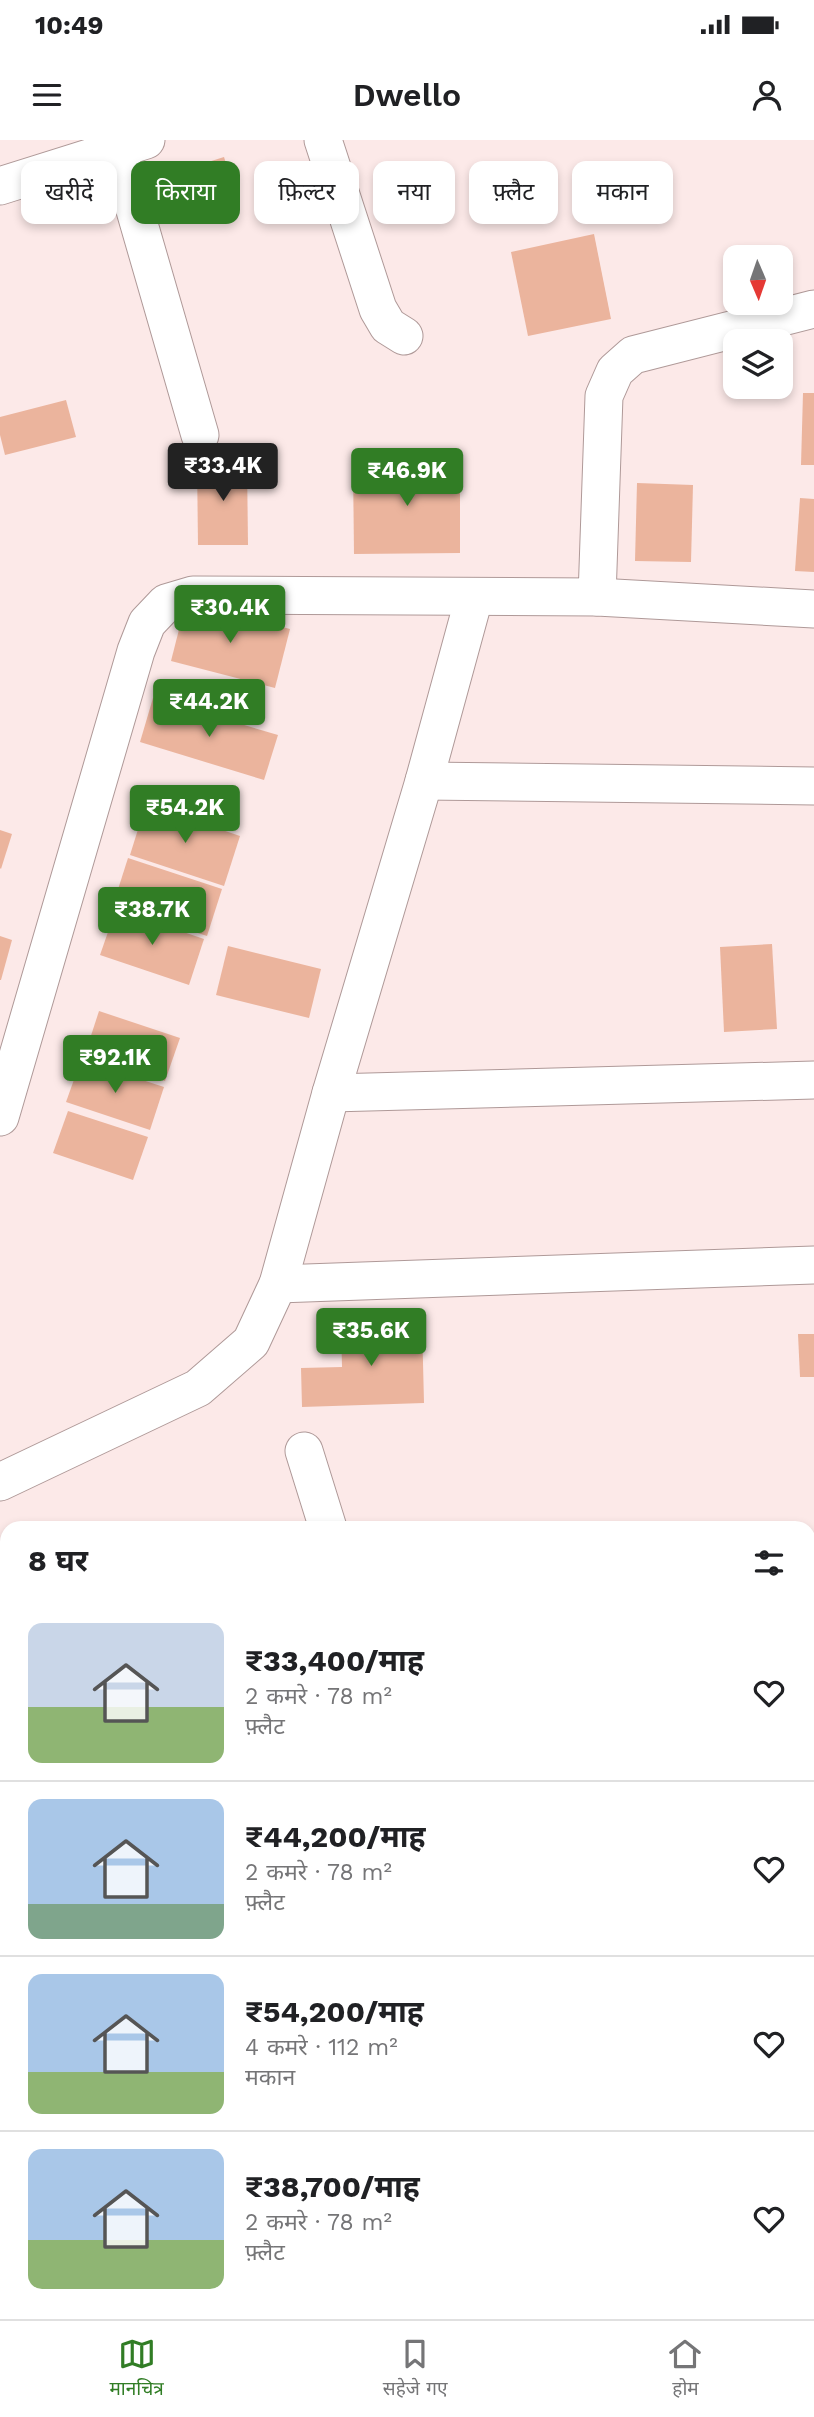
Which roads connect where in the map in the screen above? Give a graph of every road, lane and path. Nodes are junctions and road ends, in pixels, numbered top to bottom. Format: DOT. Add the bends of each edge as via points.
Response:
graph roads {
  1 [pos="323,140"];
  2 [pos="132,144"];
  3 [pos="0,186"];
  4 [pos="814,309"];
  5 [pos="404,335"];
  6 [pos="200,435"];
  7 [pos="597,597"];
  8 [pos="474,598"];
  9 [pos="814,609"];
  10 [pos="424,781"];
  11 [pos="814,786"];
  12 [pos="814,1080"];
  13 [pos="331,1093"];
  14 [pos="0,1117"];
  15 [pos="814,1265"];
  16 [pos="278,1284"];
  17 [pos="304,1451"];
  18 [pos="0,1482"];
  19 [pos="326,1521"];
  1 -- 5 [label="street" via="378,309 388,326"];
  2 -- 3 [label="street"];
  2 -- 6 [label="street"];
  4 -- 7 [label="street" via="633,355 615,371 604,396"];
  7 -- 8 [label="street"];
  7 -- 9 [label="street"];
  8 -- 10 [label="street"];
  8 -- 14 [label="street" via="193,595 166,603 147,623"];
  10 -- 11 [label="street"];
  10 -- 13 [label="street"];
  12 -- 13 [label="street"];
  13 -- 16 [label="street"];
  15 -- 16 [label="street"];
  16 -- 18 [label="street" via="251,1342 198,1388"];
  17 -- 19 [label="street"];
}
